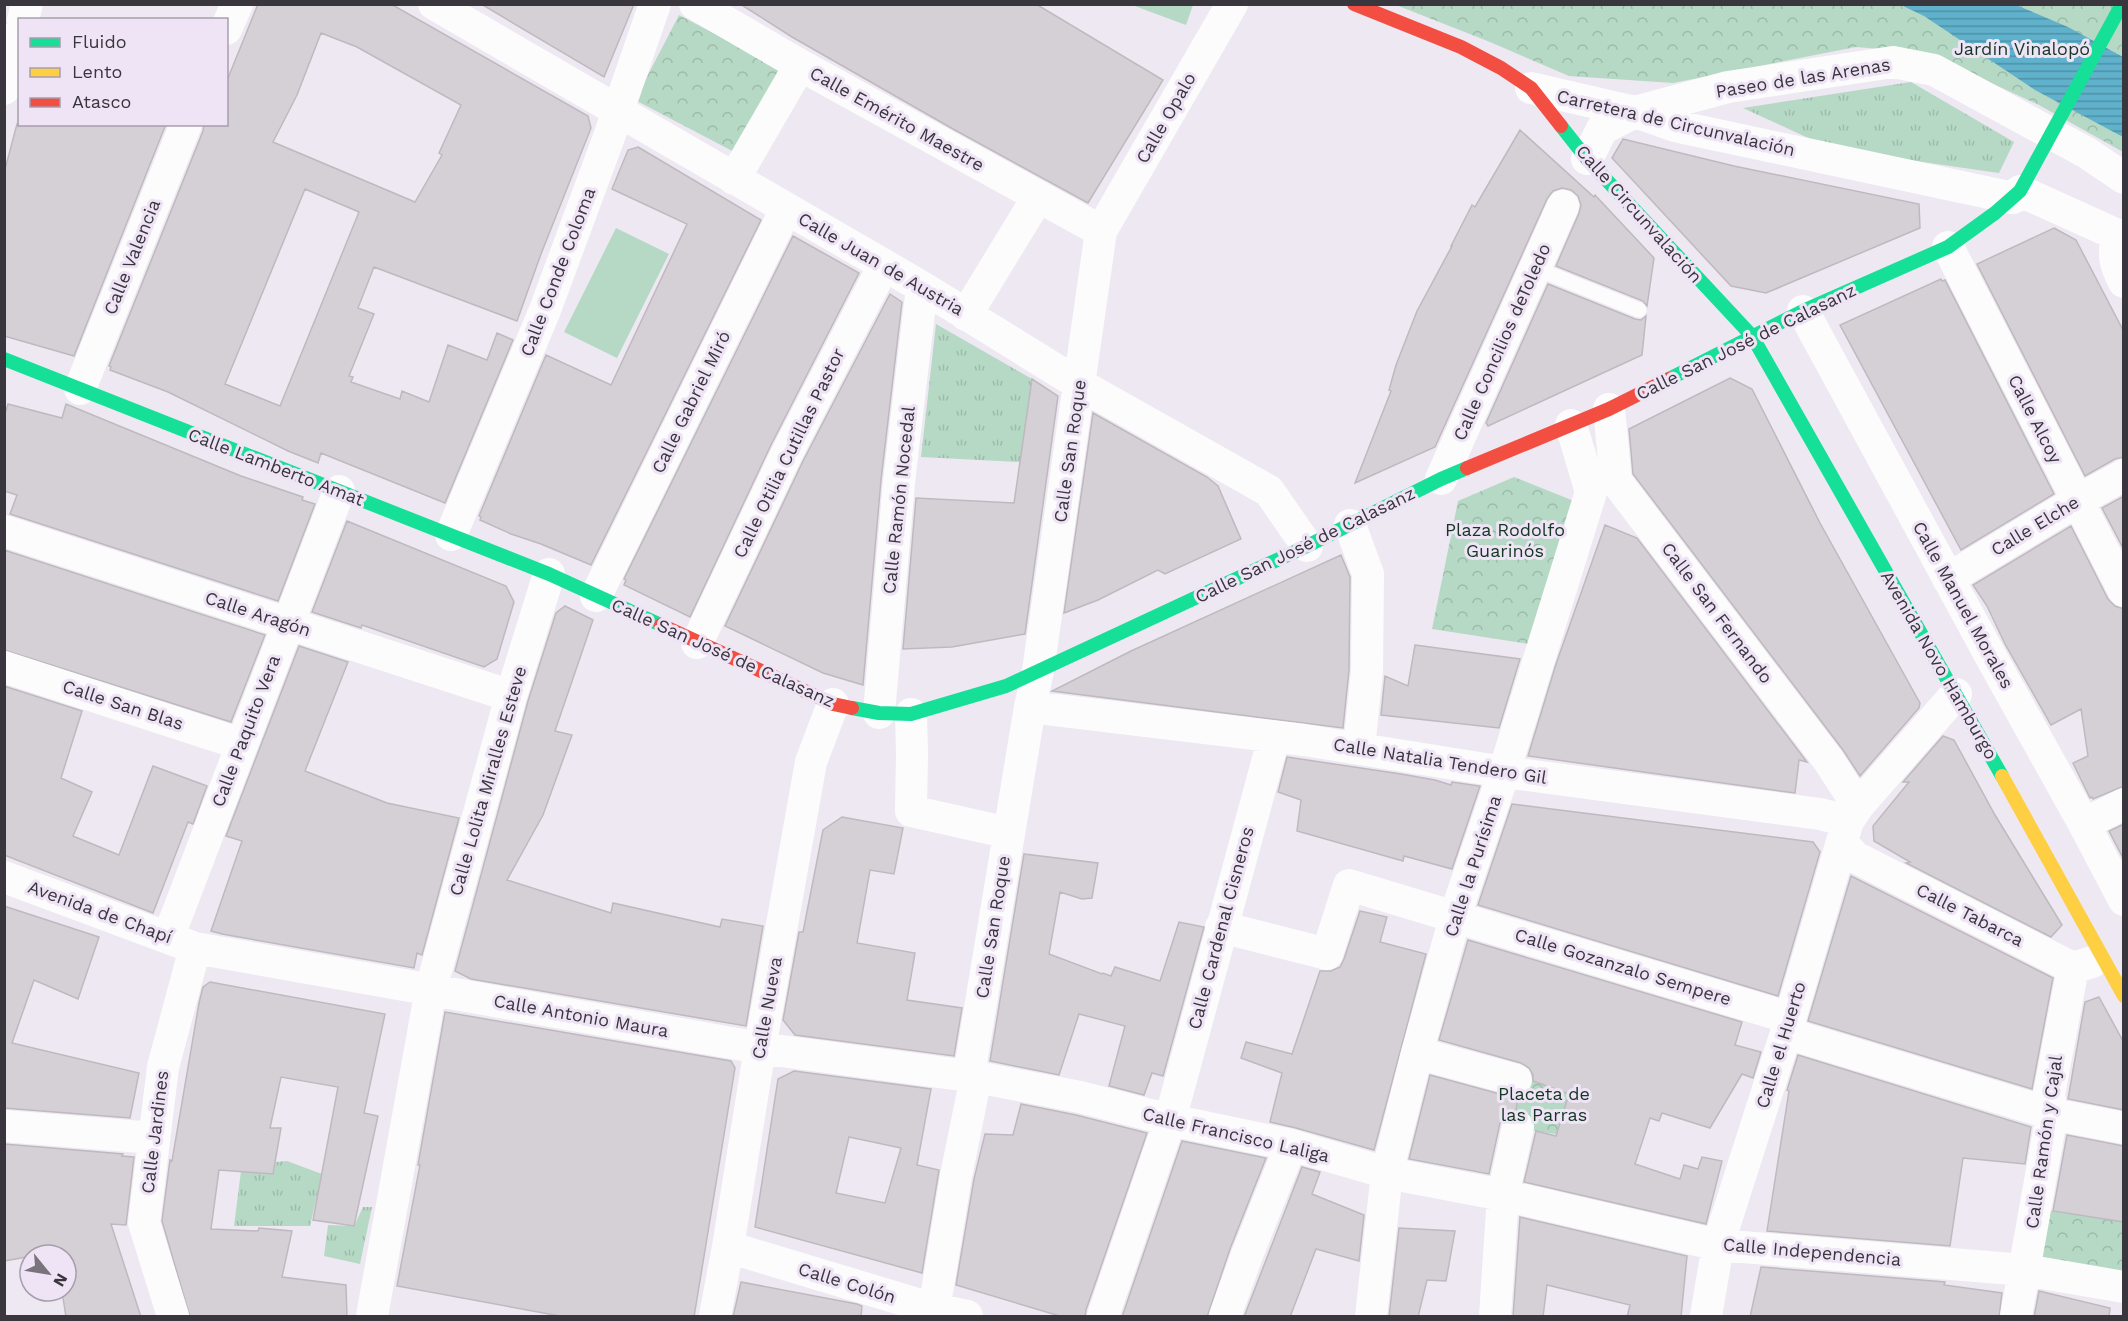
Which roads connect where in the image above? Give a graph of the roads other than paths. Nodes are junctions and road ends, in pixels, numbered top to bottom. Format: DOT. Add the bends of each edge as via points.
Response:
graph roads {
  1 [pos="237,4"];
  2 [pos="434,4"];
  3 [pos="655,4"];
  4 [pos="695,4"];
  5 [pos="1232,4"];
  6 [pos="1354,4"];
  7 [pos="2122,4"];
  8 [pos="228,24"];
  9 [pos="18,40"];
  10 [pos="800,65"];
  11 [pos="1531,88"];
  12 [pos="4,89"];
  13 [pos="617,112"];
  14 [pos="1635,112"];
  15 [pos="185,126"];
  16 [pos="1587,159"];
  17 [pos="2124,178"];
  18 [pos="734,179"];
  19 [pos="2021,187"];
  20 [pos="1038,197"];
  21 [pos="1563,206"];
  22 [pos="786,209"];
  23 [pos="1101,231"];
  24 [pos="2121,237"];
  25 [pos="1948,247"];
  26 [pos="884,265"];
  27 [pos="1535,268"];
  28 [pos="2124,282"];
  29 [pos="922,287"];
  30 [pos="1639,310"];
  31 [pos="1803,311"];
  32 [pos="966,315"];
  33 [pos="1752,336"];
  34 [pos="4,359"];
  35 [pos="4,369"];
  36 [pos="35,372"];
  37 [pos="1079,384"];
  38 [pos="80,389"];
  39 [pos="1609,409"];
  40 [pos="1572,425"];
  41 [pos="2124,476"];
  42 [pos="1441,478"];
  43 [pos="1604,486"];
  44 [pos="339,491"];
  45 [pos="2077,501"];
  46 [pos="1350,525"];
  47 [pos="4,531"];
  48 [pos="451,535"];
  49 [pos="1307,546"];
  50 [pos="549,574"];
  51 [pos="1948,579"];
  52 [pos="2124,591"];
  53 [pos="596,596"];
  54 [pos="288,623"];
  55 [pos="697,643"];
  56 [pos="4,667"];
  57 [pos="1038,671"];
  58 [pos="1956,694"];
  59 [pos="511,696"];
  60 [pos="833,704"];
  61 [pos="1030,707"];
  62 [pos="879,713"];
  63 [pos="911,714"];
  64 [pos="1274,736"];
  65 [pos="241,744"];
  66 [pos="1359,748"];
  67 [pos="1504,772"];
  68 [pos="2124,804"];
  69 [pos="1849,823"];
  70 [pos="2084,824"];
  71 [pos="1009,833"];
  72 [pos="4,877"];
  73 [pos="2124,900"];
  74 [pos="1456,916"];
  75 [pos="1221,927"];
  76 [pos="181,943"];
  77 [pos="2104,958"];
  78 [pos="2073,968"];
  79 [pos="431,989"];
  80 [pos="2124,996"];
  81 [pos="1788,1026"];
  82 [pos="760,1048"];
  83 [pos="1417,1053"];
  84 [pos="972,1076"];
  85 [pos="1516,1080"];
  86 [pos="2052,1114"];
  87 [pos="1170,1120"];
  88 [pos="4,1125"];
  89 [pos="1518,1127"];
  90 [pos="2124,1128"];
  91 [pos="154,1138"];
  92 [pos="1291,1145"];
  93 [pos="1387,1173"];
  94 [pos="1503,1195"];
  95 [pos="1718,1245"];
  96 [pos="728,1247"];
  97 [pos="2025,1270"];
  98 [pos="2124,1287"];
  99 [pos="933,1313"];
  100 [pos="173,1317"];
  101 [pos="372,1317"];
  102 [pos="715,1317"];
  103 [pos="967,1317"];
  104 [pos="1103,1317"];
  105 [pos="1225,1317"];
  106 [pos="1371,1317"];
  107 [pos="1495,1317"];
  108 [pos="1706,1317"];
  109 [pos="2016,1317"];
  1 -- 8 [label="street"];
  2 -- 13 [label="street, Calle Juan de Austria"];
  3 -- 13 [label="street, Calle Conde Coloma"];
  4 -- 10 [label="street, Calle Emérito Maestre"];
  5 -- 23 [label="street, Calle Opalo"];
  6 -- 11 [label="street, Carretera de Circunvalación" via="1461,47"];
  7 -- 19 [label="street"];
  9 -- 12 [label="street"];
  10 -- 18 [label="street"];
  10 -- 20 [label="street, Calle Emérito Maestre"];
  11 -- 14 [label="street, Carretera de Circunvalación"];
  11 -- 16 [label="street, Calle Circunvalación"];
  13 -- 18 [label="street, Calle Juan de Austria"];
  13 -- 48 [label="street, Calle Conde Coloma" via="545,310"];
  14 -- 16 [label="street, Paseo de las Arenas" via="1602,129"];
  14 -- 17 [label="street, Paseo de las Arenas" via="1728,87 1893,62 1934,70 2087,153"];
  14 -- 19 [label="street, Carretera de Circunvalación" via="1675,126"];
  15 -- 38 [label="street, Calle Valencia"];
  16 -- 33 [label="street, Calle Circunvalación"];
  18 -- 22 [label="street, Calle Juan de Austria"];
  19 -- 24 [label="street, Carretera de Circunvalación"];
  19 -- 25 [label="street, Calle San José de Calasanz" via="1995,213"];
  20 -- 23 [label="street, Calle Emérito Maestre"];
  20 -- 32 [label="street"];
  21 -- 27 [label="street, Calle Concilios deToledo"];
  22 -- 26 [label="street, Calle Juan de Austria"];
  22 -- 53 [label="street, Calle Gabriel Miró"];
  23 -- 37 [label="street, Calle San Roque"];
  24 -- 28 [label="street" via="2113,249"];
  25 -- 31 [label="street, Calle San José de Calasanz"];
  25 -- 45 [label="street, Calle Alcoy"];
  26 -- 29 [label="street, Calle Juan de Austria"];
  26 -- 55 [label="street, Calle Otilia Cutillas Pastor" via="787,453"];
  27 -- 30 [label="lane"];
  27 -- 42 [label="street, Calle Concilios deToledo"];
  29 -- 32 [label="street, Calle Juan de Austria"];
  29 -- 62 [label="street, Calle Ramón Nocedal" via="899,482"];
  31 -- 33 [label="street, Calle San José de Calasanz"];
  31 -- 51 [label="street, Calle Manuel Morales"];
  32 -- 37 [label="street, Calle Juan de Austria"];
  33 -- 39 [label="street, Calle San José de Calasanz"];
  33 -- 58 [label="street, Avenida Novo Hamburgo"];
  34 -- 36 [label="street, Calle Lamberto Amat"];
  35 -- 36 [label="street"];
  36 -- 38 [label="street, Calle Lamberto Amat"];
  37 -- 49 [label="street, Calle Juan de Austria" via="1269,491"];
  37 -- 57 [label="street, Calle San Roque"];
  38 -- 44 [label="street, Calle Lamberto Amat"];
  39 -- 40 [label="street, Calle San José de Calasanz"];
  39 -- 43 [label="street"];
  40 -- 42 [label="street, Calle San José de Calasanz"];
  40 -- 43 [label="street"];
  41 -- 45 [label="street, Calle Elche"];
  42 -- 46 [label="street, Calle San José de Calasanz"];
  43 -- 67 [label="street, Calle la Purísima"];
  43 -- 69 [label="street, Calle San Fernando" via="1829,761"];
  44 -- 48 [label="street, Calle Lamberto Amat"];
  44 -- 54 [label="street, Calle Paquito Vera"];
  45 -- 51 [label="street, Calle Elche"];
  45 -- 52 [label="street, Calle Alcoy"];
  46 -- 49 [label="street, Calle San José de Calasanz"];
  46 -- 66 [label="street" via="1368,574 1367,671"];
  47 -- 54 [label="street, Calle Aragón"];
  48 -- 50 [label="street, Calle Lamberto Amat"];
  49 -- 57 [label="street, Calle San José de Calasanz"];
  50 -- 53 [label="street, Calle San José de Calasanz"];
  50 -- 59 [label="street, Calle Lolita Miralles Esteve"];
  51 -- 70 [label="street, Calle Manuel Morales"];
  53 -- 55 [label="street, Calle San José de Calasanz"];
  54 -- 59 [label="street, Calle Aragón"];
  54 -- 65 [label="street, Calle Paquito Vera"];
  55 -- 60 [label="street, Calle San José de Calasanz"];
  56 -- 65 [label="street, Calle San Blas"];
  57 -- 61 [label="street, Calle San Roque"];
  57 -- 63 [label="street, Calle San José de Calasanz" via="1006,686"];
  58 -- 69 [label="street"];
  58 -- 77 [label="street, Avenida Novo Hamburgo"];
  59 -- 79 [label="street, Calle Lolita Miralles Esteve"];
  60 -- 62 [label="street, Calle San José de Calasanz"];
  60 -- 82 [label="street, Calle Nueva" via="811,762"];
  61 -- 64 [label="street, Calle Natalia Tendero Gil"];
  61 -- 71 [label="street, Calle San Roque"];
  62 -- 63 [label="street, Calle San José de Calasanz"];
  63 -- 71 [label="street" via="910,811"];
  64 -- 66 [label="street, Calle Natalia Tendero Gil"];
  64 -- 75 [label="street, Calle Cardenal Cisneros"];
  65 -- 76 [label="street, Calle Paquito Vera"];
  66 -- 67 [label="street, Calle Natalia Tendero Gil"];
  67 -- 69 [label="street, Calle Natalia Tendero Gil" via="1820,814"];
  67 -- 74 [label="street, Calle la Purísima"];
  68 -- 70 [label="street"];
  69 -- 78 [label="street, Calle Tabarca" via="1855,857"];
  69 -- 81 [label="street, Calle el Huerto"];
  70 -- 73 [label="street, Calle Manuel Morales"];
  71 -- 84 [label="street, Calle San Roque"];
  72 -- 76 [label="street, Avenida de Chapí"];
  74 -- 75 [label="street, Calle Gozanzalo Sempere" via="1349,885 1327,954"];
  74 -- 81 [label="street, Calle Gozanzalo Sempere"];
  74 -- 83 [label="street, Calle la Purísima"];
  75 -- 87 [label="street, Calle Cardenal Cisneros"];
  76 -- 79 [label="street, Calle Antonio Maura"];
  76 -- 91 [label="street, Calle Jardines"];
  77 -- 78 [label="street"];
  77 -- 80 [label="street, Avenida Novo Hamburgo"];
  78 -- 86 [label="street, Calle Ramón y Cajal" via="2049,1094"];
  79 -- 82 [label="street, Calle Antonio Maura"];
  79 -- 101 [label="street, Calle Lolita Miralles Esteve"];
  81 -- 86 [label="street, Calle Gozanzalo Sempere"];
  81 -- 95 [label="street, Calle el Huerto"];
  82 -- 84 [label="street, Calle Antonio Maura"];
  82 -- 96 [label="street, Calle Nueva"];
  83 -- 85 [label="street"];
  83 -- 93 [label="street, Calle la Purísima"];
  84 -- 87 [label="street, Calle Francisco Laliga"];
  84 -- 99 [label="street, Calle San Roque"];
  86 -- 90 [label="street, Calle Gozanzalo Sempere"];
  86 -- 97 [label="street, Calle Ramón y Cajal"];
  87 -- 92 [label="street, Calle Francisco Laliga"];
  87 -- 104 [label="street, Calle Cardenal Cisneros"];
  88 -- 91 [label="street"];
  89 -- 94 [label="street"];
  91 -- 100 [label="street, Calle Jardines" via="144,1223"];
  92 -- 93 [label="street, Calle Francisco Laliga"];
  92 -- 105 [label="street"];
  93 -- 94 [label="street, Calle Francisco Laliga"];
  93 -- 106 [label="street, Calle la Purísima"];
  94 -- 95 [label="street, Calle Independencia"];
  94 -- 107 [label="street"];
  95 -- 97 [label="street, Calle Independencia"];
  95 -- 108 [label="street, Calle el Huerto"];
  96 -- 99 [label="street, Calle Colón"];
  96 -- 102 [label="street, Calle Nueva"];
  97 -- 98 [label="street, Calle Independencia"];
  97 -- 109 [label="street, Calle Ramón y Cajal"];
  99 -- 103 [label="street, Calle Colón"];
}
